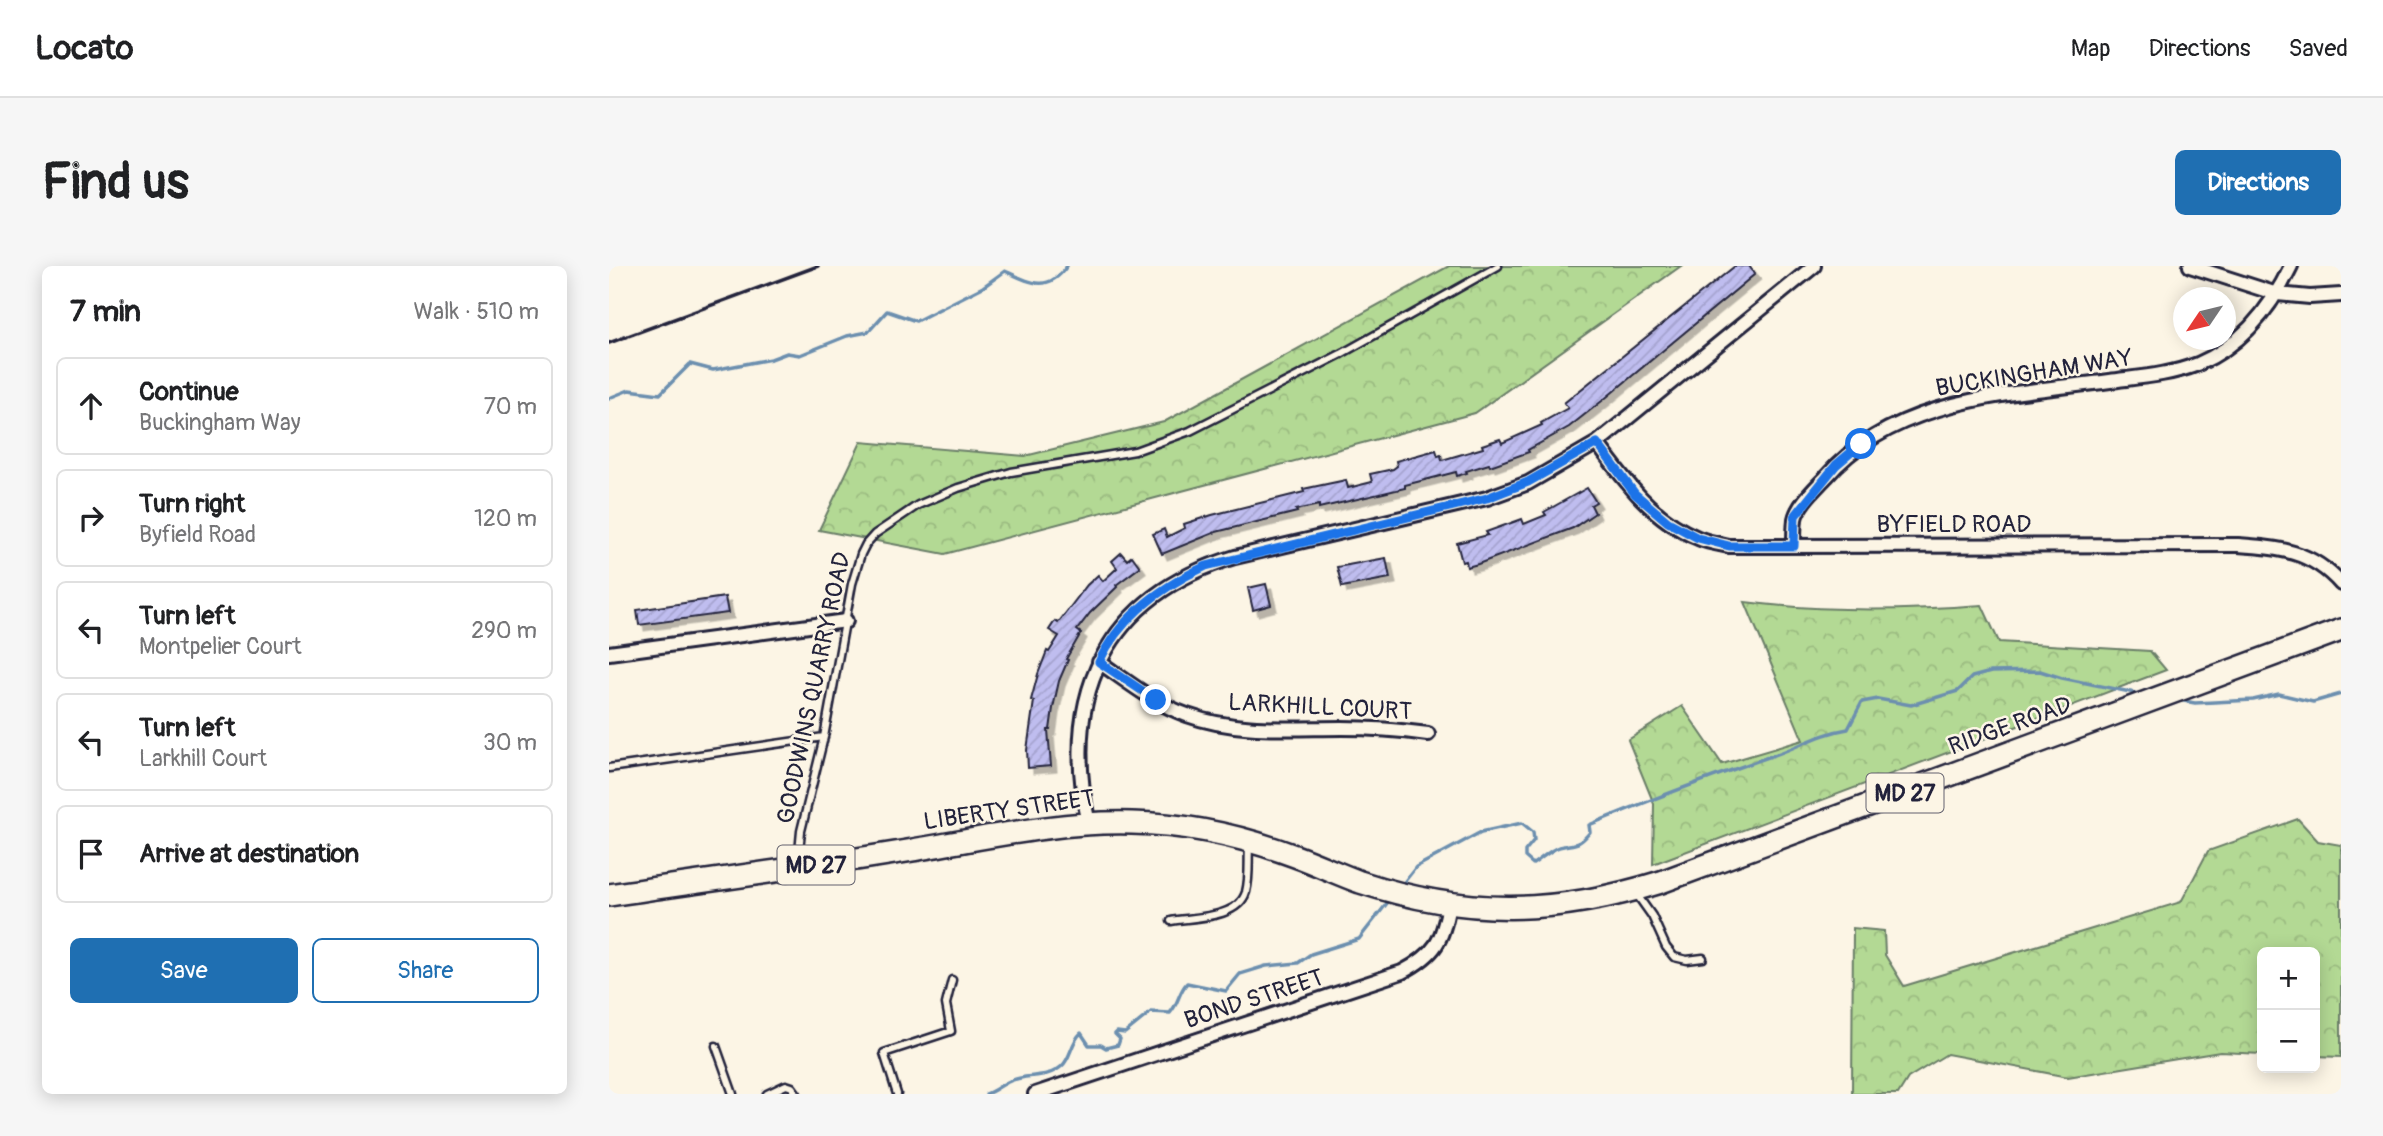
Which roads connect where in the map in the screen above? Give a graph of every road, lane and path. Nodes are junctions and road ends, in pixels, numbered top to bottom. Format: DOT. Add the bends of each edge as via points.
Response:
graph roads {
  1 [pos="1498,266"];
  2 [pos="1814,266"];
  3 [pos="2190,266"];
  4 [pos="2291,266"];
  5 [pos="2277,294"];
  6 [pos="2341,295"];
  7 [pos="1597,443"];
  8 [pos="1794,546"];
  9 [pos="2341,584"];
  10 [pos="846,621"];
  11 [pos="2341,630"];
  12 [pos="609,653"];
  13 [pos="1099,662"];
  14 [pos="1428,734"];
  15 [pos="824,737"];
  16 [pos="609,768"];
  17 [pos="1089,824"];
  18 [pos="1249,841"];
  19 [pos="801,867"];
  20 [pos="1635,890"];
  21 [pos="609,895"];
  22 [pos="1449,904"];
  23 [pos="1171,921"];
  24 [pos="1703,958"];
  25 [pos="952,980"];
  26 [pos="716,1046"];
  27 [pos="733,1094"];
  28 [pos="767,1094"];
  29 [pos="797,1094"];
  30 [pos="897,1094"];
  31 [pos="1035,1094"];
  1 -- 10 [label="lane, GOODWINS QUARRY ROAD" via="1332,359 1168,440 1135,451 1011,472 918,505 892,520 866,544"];
  2 -- 7 [label="street"];
  3 -- 5 [label="street"];
  4 -- 5 [label="street, BUCKINGHAM WAY"];
  5 -- 6 [label="street"];
  5 -- 8 [label="street, BUCKINGHAM WAY" via="2255,325 2200,363 2166,373 1983,398 1891,427 1861,444 1812,493 1795,516"];
  7 -- 8 [label="street, BYFIELD ROAD" via="1635,494 1668,522 1698,538 1729,546"];
  7 -- 13 [label="street" via="1528,482 1487,498 1206,566 1145,603 1123,625"];
  8 -- 9 [label="street, BYFIELD ROAD" via="2282,548 2316,562"];
  10 -- 12 [label="street"];
  10 -- 15 [label="lane, GOODWINS QUARRY ROAD"];
  11 -- 20 [label="highway, RIDGE ROAD / MD 27"];
  13 -- 14 [label="street, LARKHILL COURT" via="1156,700 1212,723"];
  13 -- 17 [label="street" via="1085,701 1079,740"];
  15 -- 16 [label="lane"];
  15 -- 19 [label="lane, GOODWINS QUARRY ROAD" via="801,831"];
  17 -- 18 [label="highway, LIBERTY STREET / MD 27" via="1168,826"];
  17 -- 19 [label="highway, LIBERTY STREET / MD 27" via="1023,830"];
  18 -- 22 [label="highway, LIBERTY STREET / MD 27" via="1357,881"];
  18 -- 23 [label="lane" via="1246,891 1238,904 1227,911"];
  19 -- 21 [label="highway, LIBERTY STREET / MD 27"];
  20 -- 22 [label="highway, RIDGE ROAD / MD 27" via="1547,907"];
  20 -- 24 [label="lane" via="1674,957"];
  22 -- 31 [label="street, BOND STREET" via="1437,944 1418,964 1402,972"];
  25 -- 30 [label="lane" via="946,1004 951,1031 884,1053"];
  26 -- 27 [label="lane"];
  28 -- 29 [label="lane" via="786,1085"];
}
